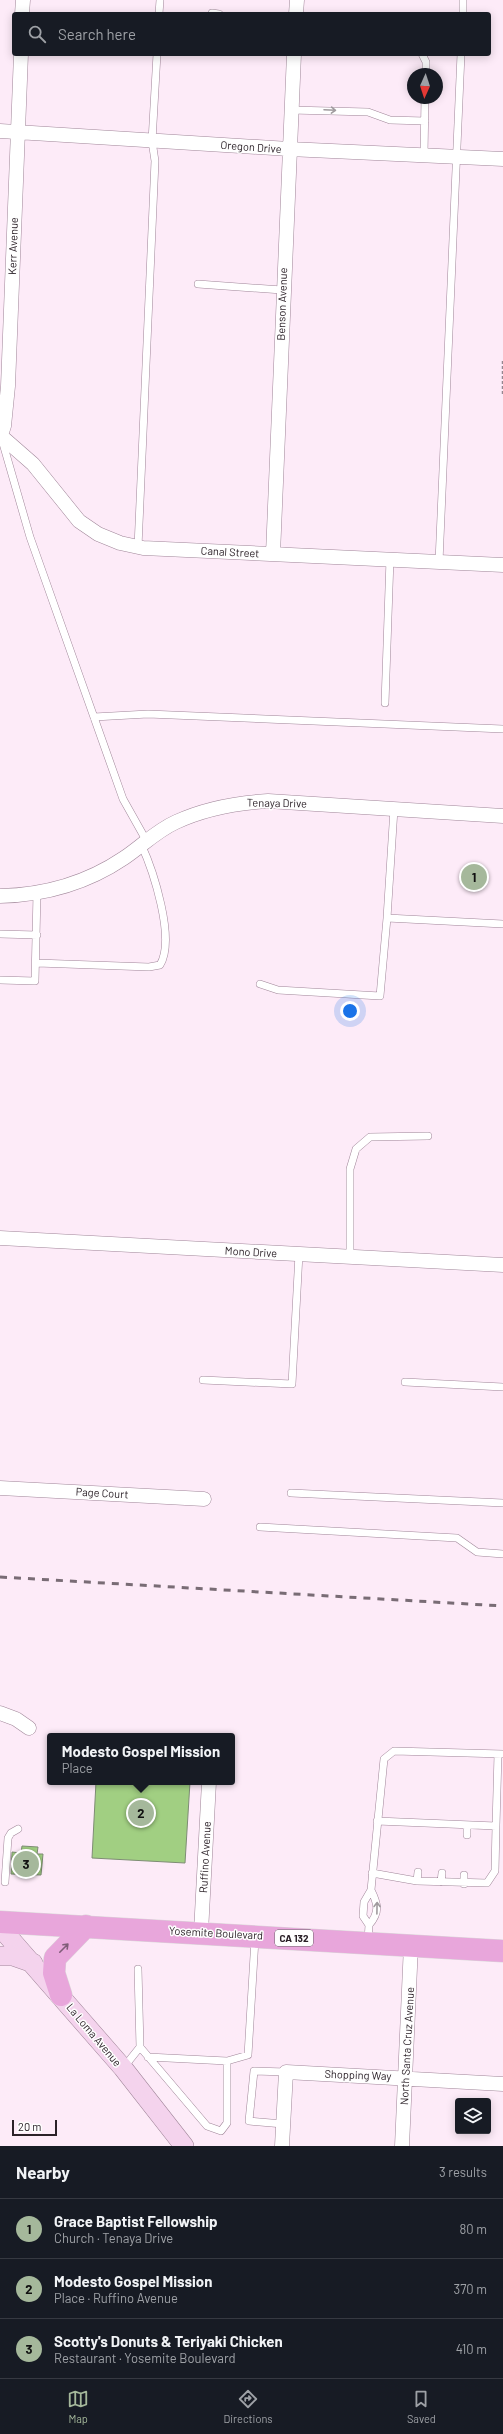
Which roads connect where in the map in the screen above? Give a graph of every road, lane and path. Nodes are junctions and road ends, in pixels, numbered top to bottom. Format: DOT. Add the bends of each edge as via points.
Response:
graph roads {
  1 [pos="23,0"];
  2 [pos="160,0"];
  3 [pos="297,0"];
  4 [pos="463,0"];
  5 [pos="22,12"];
  6 [pos="159,12"];
  7 [pos="296,12"];
  8 [pos="463,12"];
  9 [pos="21,56"];
  10 [pos="157,56"];
  11 [pos="294,56"];
  12 [pos="423,56"];
  13 [pos="461,56"];
  14 [pos="426,68"];
  15 [pos="425,104"];
  16 [pos="291,110"];
  17 [pos="425,121"];
  18 [pos="0,131"];
  19 [pos="18,132"];
  20 [pos="152,141"];
  21 [pos="288,149"];
  22 [pos="424,155"];
  23 [pos="456,156"];
  24 [pos="503,159"];
  25 [pos="198,284"];
  26 [pos="282,290"];
  27 [pos="503,361"];
  28 [pos="503,394"];
  29 [pos="1,437"];
  30 [pos="138,547"];
  31 [pos="273,554"];
  32 [pos="390,559"];
  33 [pos="439,562"];
  34 [pos="503,564"];
  35 [pos="385,703"];
  36 [pos="94,717"];
  37 [pos="503,730"];
  38 [pos="394,809"];
  39 [pos="503,816"];
  40 [pos="143,842"];
  41 [pos="38,893"];
  42 [pos="0,896"];
  43 [pos="387,918"];
  44 [pos="503,924"];
  45 [pos="0,934"];
  46 [pos="37,935"];
  47 [pos="37,963"];
  48 [pos="0,980"];
  49 [pos="260,984"];
  50 [pos="428,1136"];
  51 [pos="0,1238"];
  52 [pos="299,1254"];
  53 [pos="350,1257"];
  54 [pos="503,1265"];
  55 [pos="202,1380"];
  56 [pos="405,1382"];
  57 [pos="503,1387"];
  58 [pos="0,1488"];
  59 [pos="291,1493"];
  60 [pos="204,1499"];
  61 [pos="503,1503"];
  62 [pos="260,1527"];
  63 [pos="503,1554"];
  64 [pos="0,1713"];
  65 [pos="29,1728"];
  66 [pos="500,1754"];
  67 [pos="208,1785"];
  68 [pos="377,1821"];
  69 [pos="445,1824"];
  70 [pos="467,1825"];
  71 [pos="496,1826"];
  72 [pos="18,1828"];
  73 [pos="444,1833"];
  74 [pos="467,1835"];
  75 [pos="418,1872"];
  76 [pos="372,1873"];
  77 [pos="442,1873"];
  78 [pos="464,1875"];
  79 [pos="417,1881"];
  80 [pos="5,1882"];
  81 [pos="441,1882"];
  82 [pos="464,1884"];
  83 [pos="371,1890"];
  84 [pos="0,1922"];
  85 [pos="86,1926"];
  86 [pos="0,1927"];
  87 [pos="201,1932"];
  88 [pos="368,1934"];
  89 [pos="255,1935"];
  90 [pos="411,1945"];
  91 [pos="503,1951"];
  92 [pos="0,1956"];
  93 [pos="33,1962"];
  94 [pos="138,1968"];
  95 [pos="61,1996"];
  96 [pos="140,2047"];
  97 [pos="148,2057"];
  98 [pos="227,2061"];
  99 [pos="122,2068"];
  100 [pos="286,2072"];
  101 [pos="405,2077"];
  102 [pos="503,2084"];
  103 [pos="283,2124"];
  104 [pos="184,2146"];
  105 [pos="282,2146"];
  106 [pos="402,2146"];
  1 -- 5 [label="street"];
  2 -- 6 [label="lane"];
  3 -- 7 [label="street"];
  4 -- 8 [label="lane"];
  9 -- 19 [label="street, Kerr Avenue"];
  10 -- 20 [label="lane"];
  11 -- 16 [label="street, Benson Avenue"];
  12 -- 14 [label="lane"];
  13 -- 23 [label="lane"];
  15 -- 17 [label="lane"];
  16 -- 17 [label="lane, one-way" via="368,112 390,120"];
  16 -- 21 [label="street, Benson Avenue"];
  17 -- 22 [label="lane"];
  18 -- 19 [label="street, Oregon Drive"];
  19 -- 20 [label="street, Oregon Drive"];
  19 -- 29 [label="street, Kerr Avenue" via="8,386"];
  20 -- 21 [label="street, Oregon Drive"];
  20 -- 30 [label="lane" via="155,161"];
  21 -- 22 [label="street, Oregon Drive"];
  21 -- 26 [label="street, Benson Avenue"];
  22 -- 23 [label="street, Oregon Drive"];
  23 -- 24 [label="street, Oregon Drive"];
  23 -- 33 [label="lane"];
  25 -- 26 [label="lane"];
  26 -- 31 [label="street, Benson Avenue"];
  27 -- 28 [label="path"];
  29 -- 30 [label="street, Canal Street" via="34,464 79,521 98,534"];
  29 -- 36 [label="lane" via="30,537"];
  30 -- 31 [label="street, Canal Street"];
  31 -- 32 [label="street, Canal Street"];
  32 -- 33 [label="street, Canal Street"];
  32 -- 35 [label="lane"];
  33 -- 34 [label="street, Canal Street"];
  36 -- 37 [label="lane" via="148,714"];
  36 -- 40 [label="lane" via="123,799"];
  38 -- 39 [label="street, Tenaya Drive"];
  38 -- 40 [label="street, Tenaya Drive" via="268,801 241,803 175,822"];
  38 -- 43 [label="lane"];
  40 -- 41 [label="street, Tenaya Drive" via="125,858 102,871 75,883"];
  40 -- 47 [label="lane" via="163,910 164,952 160,965 149,967"];
  41 -- 42 [label="street, Tenaya Drive"];
  41 -- 46 [label="lane"];
  43 -- 44 [label="lane"];
  43 -- 49 [label="lane" via="380,996 278,990"];
  45 -- 46 [label="lane"];
  46 -- 47 [label="lane"];
  47 -- 48 [label="lane" via="35,980"];
  50 -- 53 [label="lane" via="370,1137 356,1149 350,1169"];
  51 -- 52 [label="street, Mono Drive"];
  52 -- 53 [label="street, Mono Drive"];
  52 -- 55 [label="lane" via="292,1384"];
  53 -- 54 [label="street, Mono Drive"];
  56 -- 57 [label="lane"];
  58 -- 60 [label="street, Page Court"];
  59 -- 61 [label="lane"];
  62 -- 63 [label="lane" via="457,1538 477,1552"];
  64 -- 65 [label="street"];
  66 -- 68 [label="lane" via="394,1751 384,1759"];
  66 -- 71 [label="lane"];
  67 -- 87 [label="street, Ruffino Avenue"];
  68 -- 69 [label="lane" via="421,1827"];
  68 -- 76 [label="lane"];
  69 -- 70 [label="lane"];
  69 -- 73 [label="lane"];
  70 -- 71 [label="lane"];
  70 -- 74 [label="lane"];
  71 -- 82 [label="lane" via="493,1876 487,1883"];
  72 -- 80 [label="lane" via="8,1838"];
  75 -- 79 [label="lane"];
  76 -- 79 [label="lane"];
  76 -- 83 [label="lane"];
  77 -- 81 [label="lane"];
  78 -- 82 [label="lane"];
  79 -- 81 [label="lane"];
  81 -- 82 [label="lane"];
  83 -- 88 [label="lane" via="364,1902 363,1916"];
  88 -- 83 [label="lane, one-way" via="377,1916 378,1903"];
  84 -- 85 [label="main road, Yosemite Boulevard / CA 132"];
  85 -- 87 [label="main road, Yosemite Boulevard / CA 132"];
  95 -- 85 [label="main road, one-way" via="54,1973 55,1958"];
  86 -- 93 [label="main road, La Loma Avenue"];
  87 -- 89 [label="main road, Yosemite Boulevard / CA 132"];
  88 -- 89 [label="main road, Yosemite Boulevard / CA 132"];
  88 -- 90 [label="main road, Yosemite Boulevard / CA 132"];
  89 -- 98 [label="lane" via="248,2054"];
  90 -- 91 [label="main road, Yosemite Boulevard / CA 132"];
  90 -- 101 [label="street, North Santa Cruz Avenue"];
  92 -- 93 [label="main road" via="13,1956"];
  93 -- 95 [label="main road, La Loma Avenue"];
  94 -- 96 [label="lane"];
  95 -- 99 [label="main road, La Loma Avenue"];
  96 -- 97 [label="lane"];
  96 -- 99 [label="lane"];
  97 -- 98 [label="lane"];
  97 -- 98 [label="lane" via="207,2126 222,2131 227,2123"];
  99 -- 104 [label="main road, La Loma Avenue"];
  100 -- 101 [label="street, Shopping Way"];
  100 -- 103 [label="street"];
  100 -- 103 [label="lane" via="254,2071 249,2121"];
  101 -- 102 [label="street, Shopping Way"];
  101 -- 106 [label="street, North Santa Cruz Avenue"];
  103 -- 105 [label="street"];
}
